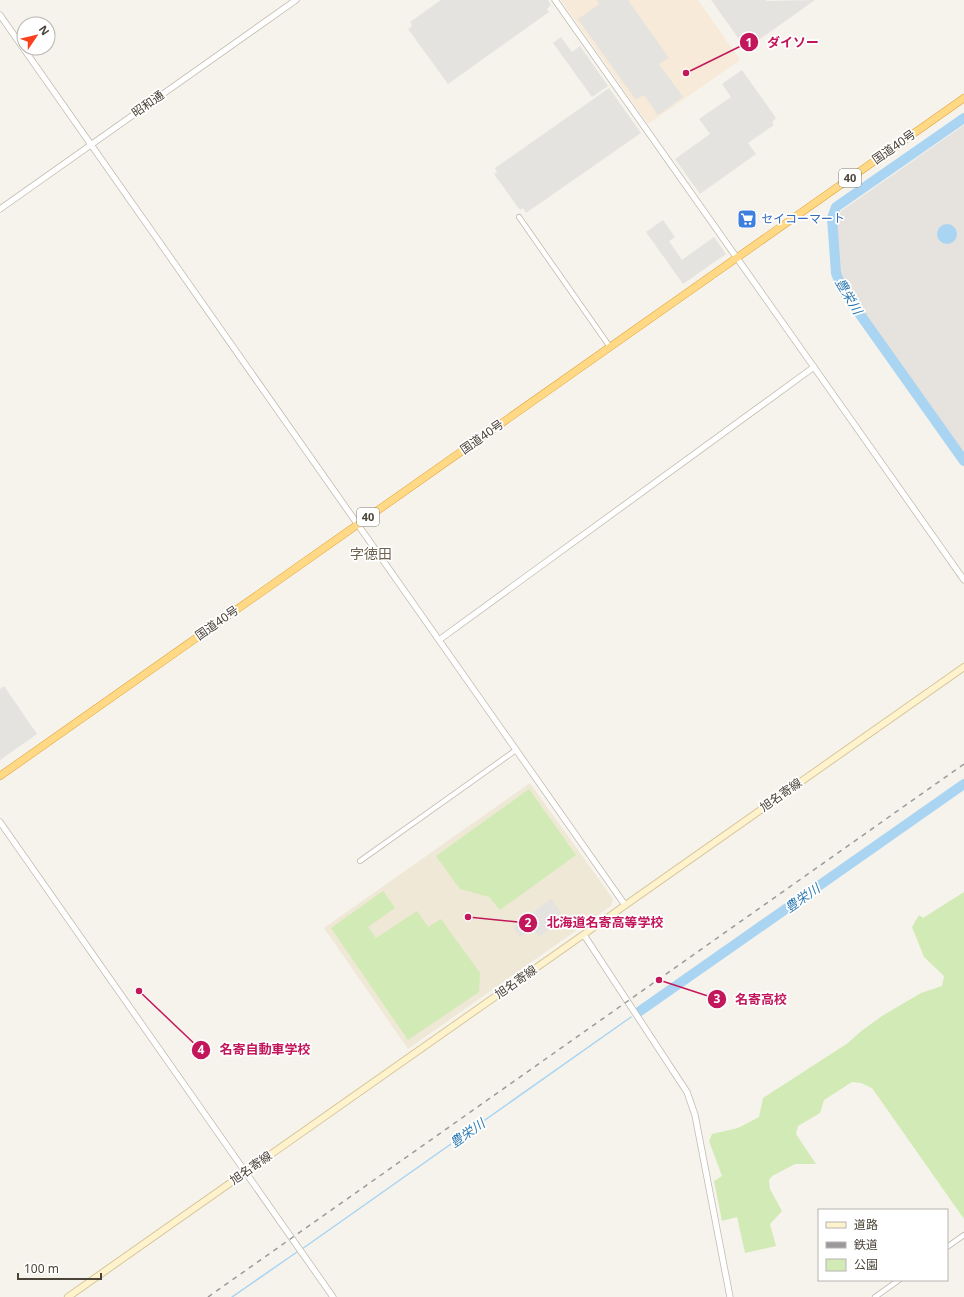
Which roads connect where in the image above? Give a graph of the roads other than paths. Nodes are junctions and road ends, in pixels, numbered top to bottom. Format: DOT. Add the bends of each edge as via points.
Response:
graph roads {
  1 [pos="296,0"];
  2 [pos="555,0"];
  3 [pos="0,15"];
  4 [pos="964,98"];
  5 [pos="91,145"];
  6 [pos="0,209"];
  7 [pos="519,217"];
  8 [pos="736,257"];
  9 [pos="610,347"];
  10 [pos="814,367"];
  11 [pos="358,524"];
  12 [pos="964,580"];
  13 [pos="439,640"];
  14 [pos="964,667"];
  15 [pos="516,750"];
  16 [pos="0,776"];
  17 [pos="0,822"];
  18 [pos="360,861"];
  19 [pos="624,905"];
  20 [pos="584,935"];
  21 [pos="246,1172"];
  22 [pos="964,1235"];
  23 [pos="948,1246"];
  24 [pos="898,1281"];
  25 [pos="68,1297"];
  26 [pos="333,1297"];
  27 [pos="730,1297"];
  28 [pos="875,1297"];
  1 -- 5 [label="street, 昭和通"];
  2 -- 8 [label="street"];
  3 -- 5 [label="street"];
  4 -- 8 [label="highway, 国道40号 / 40"];
  5 -- 6 [label="street, 昭和通"];
  5 -- 11 [label="street"];
  7 -- 9 [label="street"];
  8 -- 9 [label="highway, 国道40号 / 40"];
  8 -- 10 [label="street"];
  9 -- 11 [label="highway, 国道40号 / 40"];
  10 -- 12 [label="street"];
  10 -- 13 [label="street"];
  11 -- 13 [label="street"];
  11 -- 16 [label="highway, 国道40号 / 40"];
  13 -- 15 [label="street"];
  14 -- 19 [label="main road, 旭名寄線"];
  15 -- 18 [label="street"];
  15 -- 19 [label="street"];
  17 -- 21 [label="street"];
  19 -- 20 [label="main road, 旭名寄線"];
  20 -- 21 [label="main road, 旭名寄線"];
  20 -- 27 [label="street" via="687,1092 695,1115"];
  21 -- 25 [label="main road, 旭名寄線"];
  21 -- 26 [label="street"];
  22 -- 23 [label="street"];
  24 -- 28 [label="street"];
}
